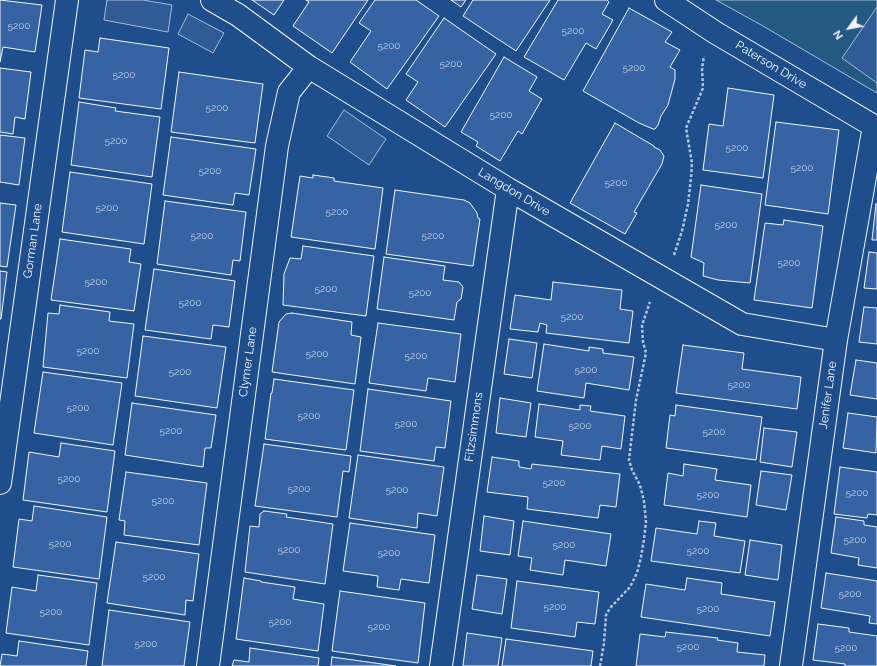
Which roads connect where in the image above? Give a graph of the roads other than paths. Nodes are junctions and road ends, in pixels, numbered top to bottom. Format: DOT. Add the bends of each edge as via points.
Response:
graph roads {
  1 [pos="68,0"];
  2 [pos="212,0"];
  3 [pos="666,0"];
  4 [pos="309,67"];
  5 [pos="875,127"];
  6 [pos="508,188"];
  7 [pos="836,340"];
  8 [pos="0,483"];
  9 [pos="208,666"];
  10 [pos="441,666"];
  11 [pos="791,666"];
  1 -- 8 [label="street, Gorman Lane"];
  2 -- 4 [label="street, Langdon Drive" via="238,15"];
  3 -- 5 [label="street, Paterson Drive" via="716,33"];
  4 -- 6 [label="street, Langdon Drive"];
  4 -- 9 [label="street, Clymer Lane" via="289,92 277,146"];
  5 -- 7 [label="street, Jenifer Lane"];
  6 -- 7 [label="street, Langdon Drive" via="742,324"];
  6 -- 10 [label="street, Fitzsimmons"];
  7 -- 11 [label="street, Jenifer Lane"];
}
